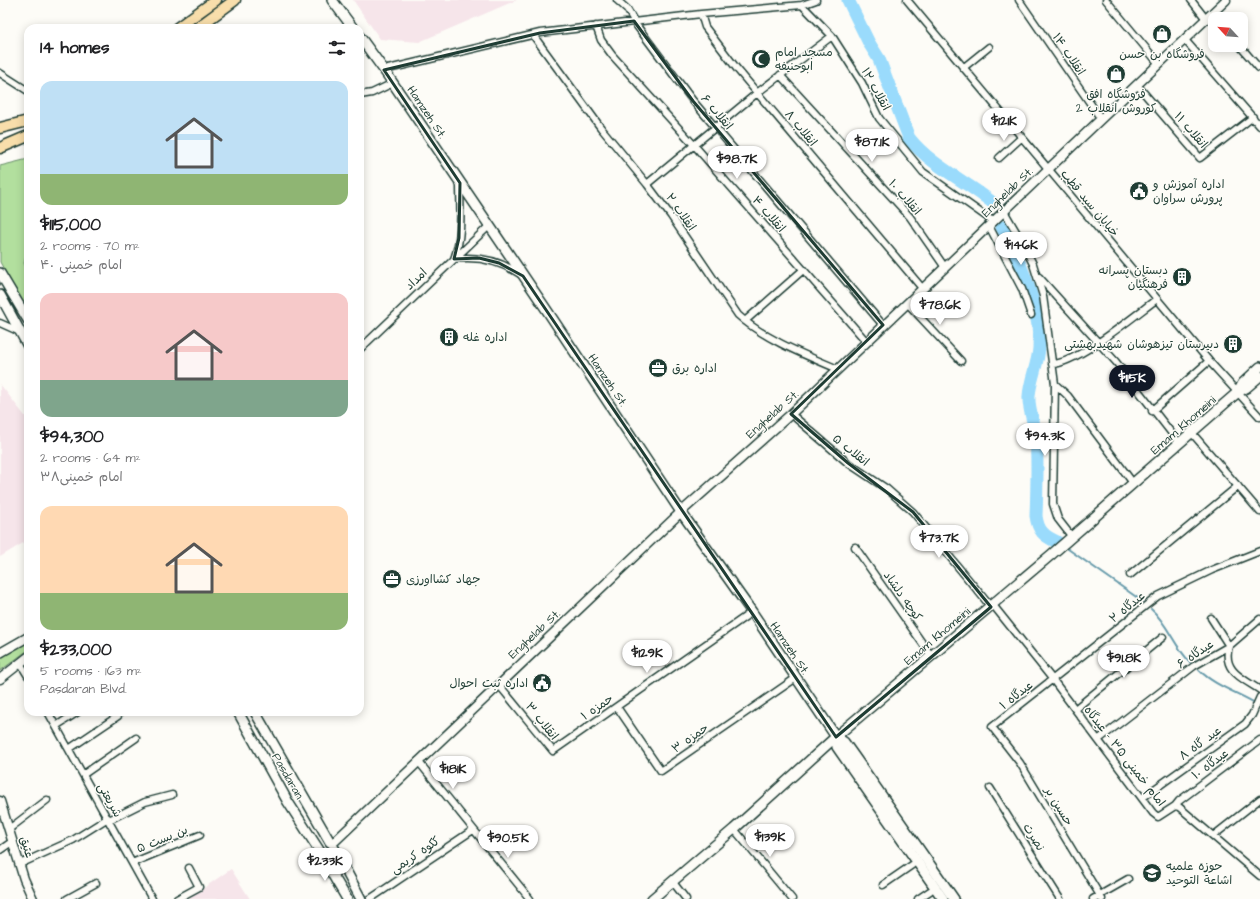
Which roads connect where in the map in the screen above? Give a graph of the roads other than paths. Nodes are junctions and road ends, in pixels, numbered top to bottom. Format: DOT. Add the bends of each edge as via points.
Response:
graph roads {
  1 [pos="216,0"];
  2 [pos="235,0"];
  3 [pos="332,0"];
  4 [pos="617,0"];
  5 [pos="816,0"];
  6 [pos="907,0"];
  7 [pos="1019,0"];
  8 [pos="1106,0"];
  9 [pos="1192,0"];
  10 [pos="1226,0"];
  11 [pos="802,5"];
  12 [pos="1216,12"];
  13 [pos="702,14"];
  14 [pos="1208,15"];
  15 [pos="634,21"];
  16 [pos="1208,21"];
  17 [pos="183,24"];
  18 [pos="202,24"];
  19 [pos="350,24"];
  20 [pos="596,26"];
  21 [pos="533,35"];
  22 [pos="832,36"];
  23 [pos="1185,40"];
  24 [pos="364,42"];
  25 [pos="989,47"];
  26 [pos="1245,52"];
  27 [pos="1159,64"];
  28 [pos="963,68"];
  29 [pos="1259,68"];
  30 [pos="384,70"];
  31 [pos="0,74"];
  32 [pos="780,75"];
  33 [pos="393,84"];
  34 [pos="1137,85"];
  35 [pos="24,89"];
  36 [pos="757,93"];
  37 [pos="364,94"];
  38 [pos="1252,117"];
  39 [pos="1101,119"];
  40 [pos="24,122"];
  41 [pos="10,126"];
  42 [pos="1260,126"];
  43 [pos="715,127"];
  44 [pos="0,128"];
  45 [pos="24,138"];
  46 [pos="1021,138"];
  47 [pos="16,141"];
  48 [pos="694,145"];
  49 [pos="0,148"];
  50 [pos="999,158"];
  51 [pos="1048,170"];
  52 [pos="460,183"];
  53 [pos="648,184"];
  54 [pos="1004,211"];
  55 [pos="991,224"];
  56 [pos="489,226"];
  57 [pos="454,259"];
  58 [pos="944,266"];
  59 [pos="803,270"];
  60 [pos="0,273"];
  61 [pos="523,276"];
  62 [pos="1038,276"];
  63 [pos="922,288"];
  64 [pos="0,295"];
  65 [pos="1157,299"];
  66 [pos="907,303"];
  67 [pos="24,313"];
  68 [pos="1031,315"];
  69 [pos="745,321"];
  70 [pos="0,323"];
  71 [pos="883,325"];
  72 [pos="20,332"];
  73 [pos="24,339"];
  74 [pos="866,341"];
  75 [pos="1098,342"];
  76 [pos="364,345"];
  77 [pos="1209,360"];
  78 [pos="961,361"];
  79 [pos="1052,364"];
  80 [pos="1260,367"];
  81 [pos="838,369"];
  82 [pos="1260,376"];
  83 [pos="1056,384"];
  84 [pos="1238,392"];
  85 [pos="1152,411"];
  86 [pos="791,414"];
  87 [pos="1260,417"];
  88 [pos="1192,433"];
  89 [pos="1180,444"];
  90 [pos="1133,483"];
  91 [pos="1238,486"];
  92 [pos="681,512"];
  93 [pos="1260,512"];
  94 [pos="1072,537"];
  95 [pos="855,547"];
  96 [pos="1260,551"];
  97 [pos="1130,575"];
  98 [pos="992,606"];
  99 [pos="752,612"];
  100 [pos="1211,618"];
  101 [pos="1260,620"];
  102 [pos="1162,637"];
  103 [pos="24,639"];
  104 [pos="1229,646"];
  105 [pos="0,653"];
  106 [pos="932,657"];
  107 [pos="24,660"];
  108 [pos="20,663"];
  109 [pos="24,670"];
  110 [pos="796,678"];
  111 [pos="0,679"];
  112 [pos="1053,680"];
  113 [pos="499,685"];
  114 [pos="1260,690"];
  115 [pos="1260,697"];
  116 [pos="617,707"];
  117 [pos="1075,709"];
  118 [pos="50,716"];
  119 [pos="72,716"];
  120 [pos="118,716"];
  121 [pos="240,716"];
  122 [pos="256,716"];
  123 [pos="56,726"];
  124 [pos="992,727"];
  125 [pos="836,737"];
  126 [pos="136,738"];
  127 [pos="1098,740"];
  128 [pos="1260,740"];
  129 [pos="69,749"];
  130 [pos="553,751"];
  131 [pos="418,761"];
  132 [pos="84,774"];
  133 [pos="990,788"];
  134 [pos="172,795"];
  135 [pos="1142,798"];
  136 [pos="1260,799"];
  137 [pos="47,800"];
  138 [pos="0,801"];
  139 [pos="1174,806"];
  140 [pos="108,819"];
  141 [pos="9,829"];
  142 [pos="734,829"];
  143 [pos="473,830"];
  144 [pos="200,835"];
  145 [pos="1213,836"];
  146 [pos="13,841"];
  147 [pos="332,845"];
  148 [pos="0,850"];
  149 [pos="320,852"];
  150 [pos="132,863"];
  151 [pos="20,864"];
  152 [pos="912,865"];
  153 [pos="189,868"];
  154 [pos="1259,873"];
  155 [pos="1128,878"];
  156 [pos="672,881"];
  157 [pos="96,883"];
  158 [pos="883,885"];
  159 [pos="930,891"];
  160 [pos="1101,897"];
  161 [pos="33,899"];
  162 [pos="67,899"];
  163 [pos="152,899"];
  164 [pos="177,899"];
  165 [pos="347,899"];
  166 [pos="360,899"];
  167 [pos="370,899"];
  168 [pos="530,899"];
  169 [pos="652,899"];
  170 [pos="686,899"];
  171 [pos="792,899"];
  172 [pos="918,899"];
  173 [pos="944,899"];
  174 [pos="954,899"];
  175 [pos="1060,899"];
  176 [pos="1093,899"];
  1 -- 17 [label="main road"];
  2 -- 18 [label="main road"];
  3 -- 19 [label="main road"];
  4 -- 15 [label="street, انقلاب ۶" via="627,9"];
  5 -- 11 [label="street"];
  6 -- 28 [label="street, خیابان سید قطب"];
  7 -- 39 [label="street, انقلاب ۱۴"];
  8 -- 27 [label="street"];
  9 -- 14 [label="street"];
  10 -- 12 [label="street, Enghelab St."];
  11 -- 13 [label="street"];
  11 -- 22 [label="street, انقلاب ۱۲"];
  13 -- 15 [label="street"];
  13 -- 36 [label="street, انقلاب ۸" via="705,26"];
  15 -- 20 [label="street"];
  15 -- 43 [label="street, انقلاب ۶"];
  16 -- 23 [label="street, Enghelab St."];
  20 -- 21 [label="street"];
  20 -- 48 [label="street, انقلاب ۴" via="601,40 612,55"];
  21 -- 30 [label="street"];
  21 -- 53 [label="street, انقلاب ۲" via="601,128"];
  22 -- 32 [label="street"];
  22 -- 55 [label="street, انقلاب ۱۲" via="862,83 879,118 922,172"];
  23 -- 27 [label="street, Enghelab St."];
  23 -- 38 [label="street"];
  24 -- 30 [label="main road, Hamzeh St."];
  25 -- 28 [label="street"];
  26 -- 29 [label="street"];
  27 -- 34 [label="street, Enghelab St."];
  28 -- 46 [label="street, خیابان سید قطب"];
  30 -- 33 [label="main road, Hamzeh St."];
  31 -- 35 [label="street"];
  32 -- 36 [label="street"];
  32 -- 58 [label="street, انقلاب ۱۰" via="910,217"];
  33 -- 37 [label="street"];
  33 -- 52 [label="main road, Hamzeh St."];
  34 -- 38 [label="street, انقلاب ۱۱" via="1200,158"];
  34 -- 39 [label="street, Enghelab St."];
  36 -- 43 [label="street"];
  36 -- 63 [label="street, انقلاب ۸"];
  38 -- 42 [label="street"];
  39 -- 51 [label="street, Enghelab St."];
  40 -- 41 [label="main road"];
  41 -- 44 [label="main road"];
  41 -- 47 [label="main road" via="6,131 6,137"];
  43 -- 48 [label="street"];
  43 -- 71 [label="street, انقلاب ۶"];
  45 -- 47 [label="main road"];
  46 -- 50 [label="street"];
  46 -- 51 [label="street, خیابان سید قطب"];
  47 -- 49 [label="main road"];
  48 -- 53 [label="street"];
  48 -- 59 [label="street, انقلاب ۴"];
  51 -- 54 [label="street, Enghelab St."];
  51 -- 65 [label="street, خیابان سید قطب"];
  52 -- 56 [label="main road, Hamzeh St."];
  52 -- 57 [label="street" via="459,238"];
  53 -- 69 [label="street, انقلاب ۲" via="738,315"];
  54 -- 55 [label="street, Enghelab St."];
  54 -- 62 [label="street"];
  55 -- 58 [label="street, Enghelab St."];
  55 -- 68 [label="street" via="1022,289"];
  56 -- 57 [label="street, امداد"];
  56 -- 61 [label="main road, Hamzeh St."];
  57 -- 61 [label="street" via="478,258 499,263"];
  57 -- 76 [label="street, امداد"];
  58 -- 63 [label="street, Enghelab St."];
  59 -- 69 [label="street"];
  59 -- 74 [label="street, انقلاب ۴"];
  60 -- 67 [label="main road"];
  61 -- 92 [label="main road, Hamzeh St."];
  62 -- 75 [label="street"];
  62 -- 79 [label="street"];
  63 -- 66 [label="street, Enghelab St."];
  64 -- 72 [label="main road"];
  65 -- 75 [label="street"];
  65 -- 77 [label="street, خیابان سید قطب"];
  66 -- 71 [label="street, Enghelab St."];
  66 -- 78 [label="street"];
  69 -- 81 [label="street, انقلاب ۲" via="790,347"];
  70 -- 72 [label="street"];
  71 -- 74 [label="street, Enghelab St."];
  72 -- 73 [label="main road"];
  74 -- 81 [label="street, Enghelab St."];
  75 -- 79 [label="street" via="1060,364"];
  75 -- 85 [label="street"];
  77 -- 84 [label="street, خیابان سید قطب"];
  77 -- 85 [label="street"];
  79 -- 83 [label="street"];
  80 -- 84 [label="main road" via="1243,383"];
  81 -- 86 [label="street, Enghelab St."];
  82 -- 84 [label="main road"];
  83 -- 90 [label="street" via="1068,396"];
  83 -- 94 [label="street" via="1053,504 1058,519"];
  84 -- 87 [label="street, خیابان سید قطب"];
  84 -- 88 [label="main road, Emam Khomeini"];
  85 -- 89 [label="street"];
  86 -- 92 [label="street, Enghelab St."];
  86 -- 98 [label="street, انقلاب ۵" via="848,463 913,512"];
  88 -- 89 [label="main road, Emam Khomeini"];
  88 -- 91 [label="street"];
  89 -- 90 [label="main road, Emam Khomeini"];
  90 -- 94 [label="main road, Emam Khomeini"];
  91 -- 93 [label="street"];
  91 -- 97 [label="street"];
  92 -- 99 [label="main road, Hamzeh St."];
  92 -- 113 [label="street, Enghelab St."];
  94 -- 98 [label="main road, Emam Khomeini"];
  95 -- 106 [label="street, کوچه دلشاد"];
  96 -- 112 [label="street, عیدگاه ۲" via="1158,596"];
  98 -- 106 [label="main road, Emam Khomeini"];
  98 -- 112 [label="street, امام خمینی ۳۵ - عیدگاه"];
  99 -- 110 [label="main road, Hamzeh St."];
  99 -- 116 [label="street, حمزه ۱"];
  100 -- 104 [label="street"];
  101 -- 104 [label="street, عیدگاه ۶"];
  102 -- 117 [label="street"];
  103 -- 105 [label="street"];
  104 -- 114 [label="street" via="1226,656 1233,672"];
  104 -- 127 [label="street, عیدگاه ۶" via="1194,666"];
  106 -- 125 [label="main road, Emam Khomeini"];
  107 -- 108 [label="street"];
  108 -- 109 [label="street"];
  108 -- 111 [label="street"];
  110 -- 116 [label="street, حمزه ۳" via="661,771"];
  110 -- 125 [label="main road, Hamzeh St."];
  112 -- 117 [label="street, امام خمینی ۳۵ - عیدگاه"];
  112 -- 124 [label="street, عیدگاه ۱"];
  113 -- 130 [label="street, انقلاب ۳"];
  113 -- 131 [label="street, Enghelab St."];
  115 -- 135 [label="street, عید گاه ۸" via="1245,724"];
  116 -- 130 [label="street, حمزه ۱"];
  117 -- 127 [label="street, امام خمینی ۳۵ - عیدگاه"];
  118 -- 123 [label="street, شریعتی"];
  119 -- 123 [label="street"];
  120 -- 129 [label="street"];
  121 -- 149 [label="main road, Pasdaran" via="288,802"];
  122 -- 147 [label="main road, Pasdaran"];
  123 -- 129 [label="street, شریعتی"];
  124 -- 160 [label="street, حسین بر" via="1020,762"];
  125 -- 142 [label="main road, Emam Khomeini"];
  125 -- 173 [label="main road, Hamzeh St." via="837,747"];
  125 -- 174 [label="main road, Hamzeh St." via="844,742"];
  126 -- 132 [label="street"];
  127 -- 135 [label="street, امام خمینی ۳۵ - عیدگاه"];
  128 -- 139 [label="street, عیدگاه ۱۰"];
  129 -- 132 [label="street, شریعتی"];
  131 -- 143 [label="street"];
  131 -- 147 [label="street, Enghelab St."];
  132 -- 140 [label="street, شریعتی"];
  133 -- 175 [label="street, نصرت"];
  134 -- 140 [label="street" via="145,802"];
  135 -- 139 [label="street, امام خمینی ۳۵ - عیدگاه" via="1158,817"];
  136 -- 145 [label="street"];
  137 -- 141 [label="street"];
  138 -- 141 [label="street, عتیق"];
  139 -- 145 [label="street, امام خمینی ۳۵ - عیدگاه" via="1179,807"];
  140 -- 150 [label="street, شریعتی"];
  140 -- 151 [label="street" via="73,840"];
  141 -- 146 [label="street, عتیق"];
  142 -- 156 [label="main road, Emam Khomeini"];
  142 -- 171 [label="street"];
  143 -- 167 [label="street, ککوه کریمی"];
  143 -- 168 [label="street"];
  144 -- 150 [label="street, بن بست ۵"];
  145 -- 154 [label="street, امام خمینی ۳۵ - عیدگاه"];
  146 -- 148 [label="street"];
  146 -- 151 [label="street, عتیق"];
  147 -- 149 [label="main road" via="323,842 320,845"];
  147 -- 166 [label="main road, Pasdaran"];
  149 -- 165 [label="main road, Pasdaran"];
  150 -- 163 [label="street, شریعتی"];
  151 -- 161 [label="street, عتیق"];
  152 -- 158 [label="street"];
  153 -- 164 [label="street" via="200,887"];
  155 -- 160 [label="street"];
  156 -- 169 [label="main road, Emam Khomeini"];
  156 -- 170 [label="street"];
  157 -- 162 [label="street"];
  159 -- 172 [label="street"];
  160 -- 176 [label="street"];
}
